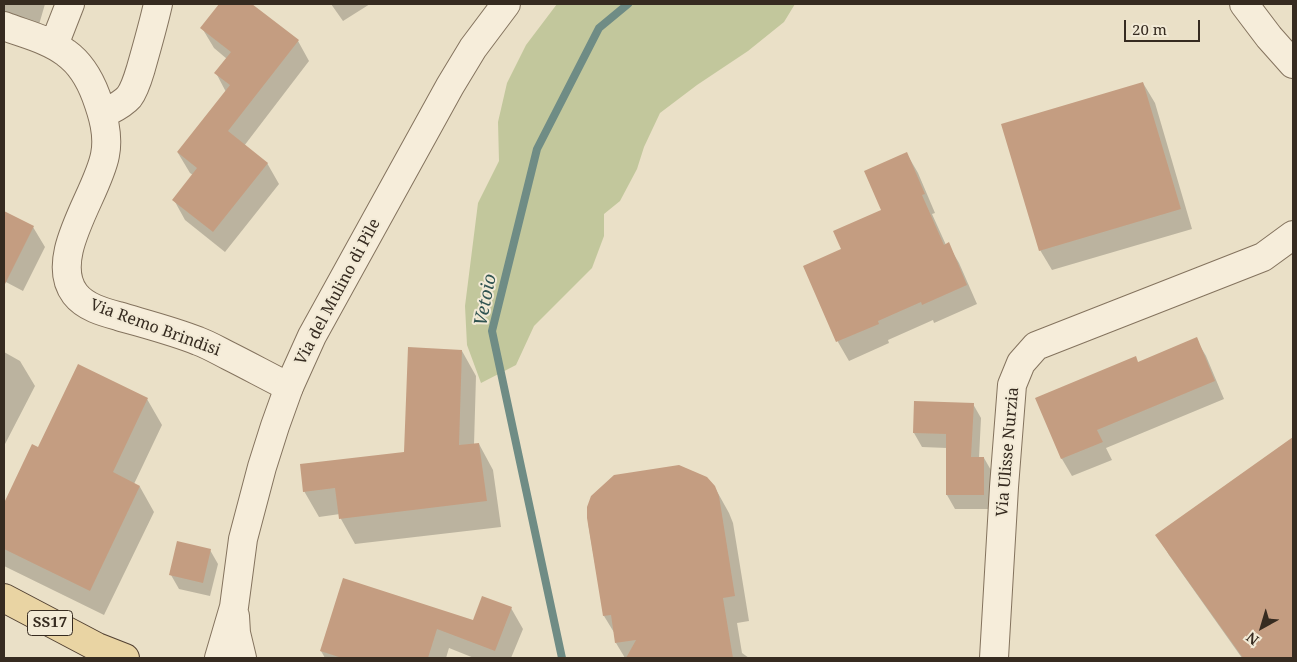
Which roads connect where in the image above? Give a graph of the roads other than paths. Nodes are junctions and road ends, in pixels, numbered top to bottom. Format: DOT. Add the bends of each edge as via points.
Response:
graph roads {
  1 [pos="70,4"];
  2 [pos="158,4"];
  3 [pos="506,4"];
  4 [pos="1244,4"];
  5 [pos="4,26"];
  6 [pos="54,45"];
  7 [pos="1293,64"];
  8 [pos="103,114"];
  9 [pos="1293,235"];
  10 [pos="1293,252"];
  11 [pos="1263,257"];
  12 [pos="290,387"];
  13 [pos="4,598"];
  14 [pos="234,607"];
  15 [pos="103,653"];
  16 [pos="125,658"];
  17 [pos="219,658"];
  18 [pos="242,658"];
  19 [pos="994,658"];
  1 -- 6 [label="street"];
  2 -- 8 [label="street" via="136,84 123,102"];
  3 -- 12 [label="street, Via del Mulino di Pile" via="450,86 312,336"];
  4 -- 7 [label="street"];
  5 -- 6 [label="street, Via Remo Brindisi"];
  6 -- 8 [label="street, Via Remo Brindisi" via="82,68"];
  8 -- 12 [label="street, Via Remo Brindisi" via="105,154 70,244 67,260 66,270 75,294 99,310 199,341"];
  9 -- 11 [label="street, Via Ulisse Nurzia"];
  10 -- 11 [label="street, Via Ulisse Nurzia"];
  11 -- 19 [label="street, Via Ulisse Nurzia" via="1036,346 1021,364 1012,385"];
  12 -- 14 [label="street, Via del Mulino di Pile" via="272,434 243,539"];
  13 -- 15 [label="main road, SS17"];
  14 -- 17 [label="street, Via del Mulino di Pile"];
  14 -- 18 [label="street, Via del Mulino di Pile"];
  15 -- 16 [label="main road, SS17"];
}
